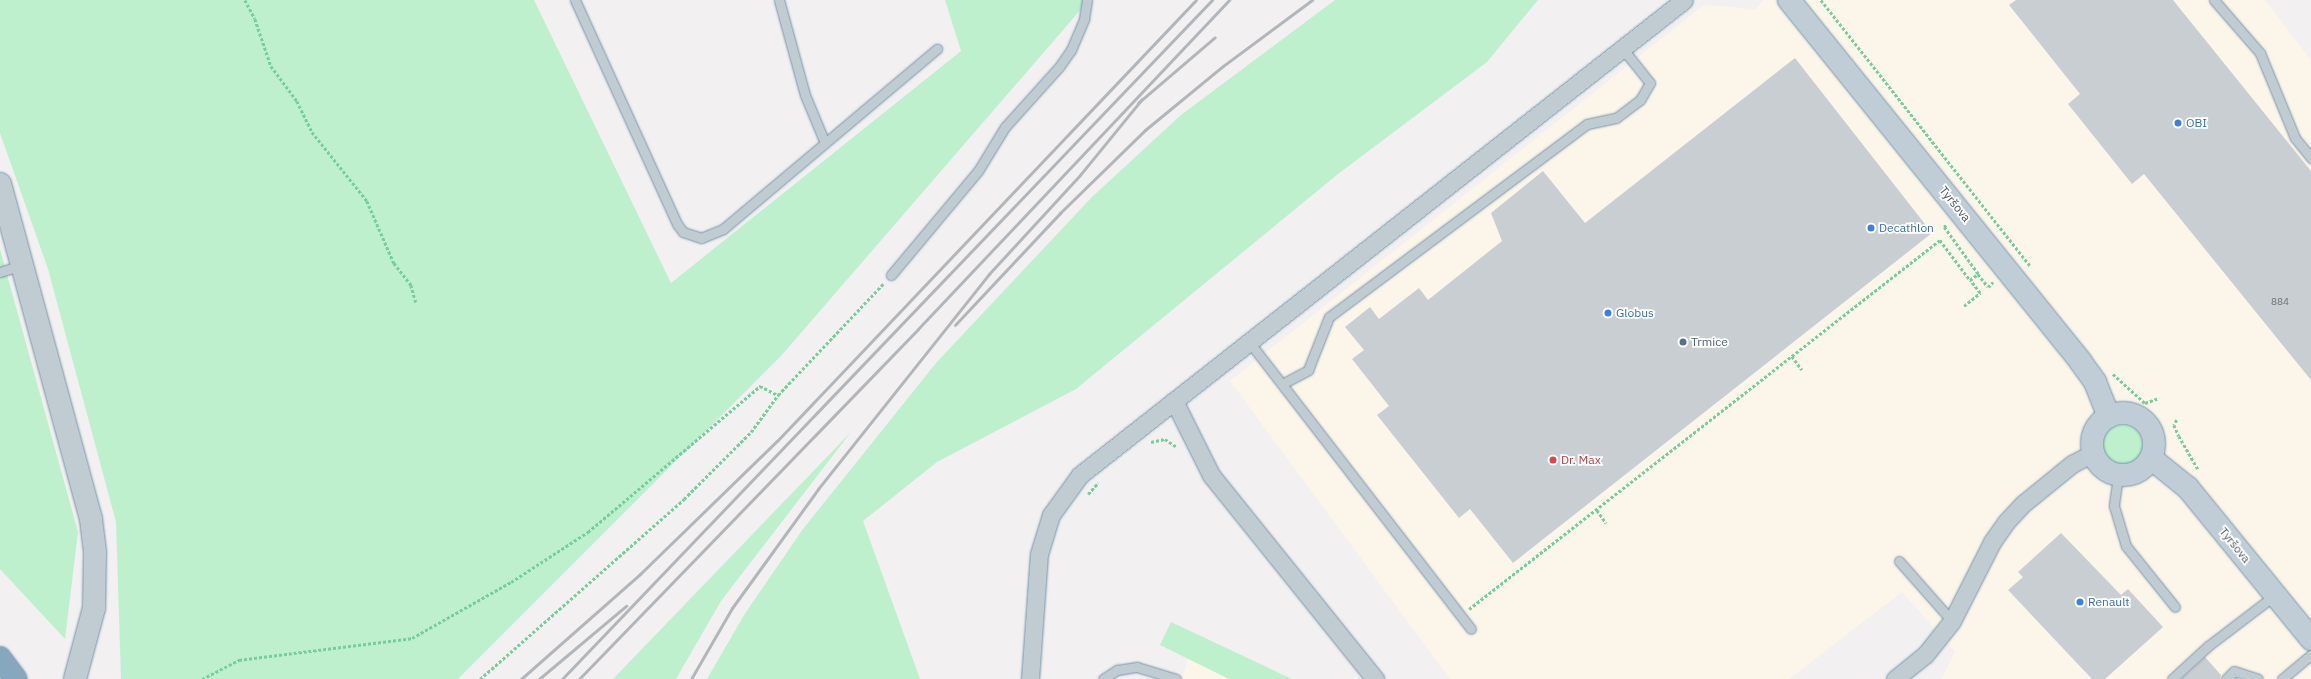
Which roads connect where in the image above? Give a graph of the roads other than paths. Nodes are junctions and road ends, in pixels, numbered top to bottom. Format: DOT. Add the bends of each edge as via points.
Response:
graph roads {
  1 [pos="575,0"];
  2 [pos="778,0"];
  3 [pos="1087,0"];
  4 [pos="1684,0"];
  5 [pos="1789,0"];
  6 [pos="2214,0"];
  7 [pos="937,49"];
  8 [pos="1623,49"];
  9 [pos="825,143"];
  10 [pos="2311,158"];
  11 [pos="0,184"];
  12 [pos="23,264"];
  13 [pos="0,272"];
  14 [pos="891,275"];
  15 [pos="1250,343"];
  16 [pos="1282,384"];
  17 [pos="1174,401"];
  18 [pos="2109,416"];
  19 [pos="2093,453"];
  20 [pos="2152,459"];
  21 [pos="2118,476"];
  22 [pos="1898,560"];
  23 [pos="2276,595"];
  24 [pos="2175,607"];
  25 [pos="1952,621"];
  26 [pos="1471,629"];
  27 [pos="2311,639"];
  28 [pos="2311,655"];
  29 [pos="0,658"];
  30 [pos="16,679"];
  31 [pos="75,679"];
  32 [pos="1030,679"];
  33 [pos="1103,679"];
  34 [pos="1176,679"];
  35 [pos="1375,679"];
  36 [pos="1894,679"];
  37 [pos="2172,679"];
  38 [pos="2226,679"];
  39 [pos="2258,679"];
  40 [pos="2282,679"];
  1 -- 9 [label="lane" via="683,232 701,238 723,229"];
  2 -- 9 [label="lane" via="805,95"];
  3 -- 14 [label="lane" via="1084,19 1063,61 1005,127 978,171"];
  4 -- 8 [label="street"];
  5 -- 18 [label="main road, Tyršova" via="2080,361 2095,382"];
  6 -- 10 [label="lane" via="2260,53 2295,138"];
  7 -- 9 [label="lane"];
  8 -- 15 [label="street"];
  8 -- 16 [label="lane" via="1650,83 1640,100 1616,118 1587,124 1329,317 1308,370"];
  11 -- 12 [label="street"];
  12 -- 13 [label="lane"];
  12 -- 31 [label="street" via="91,519 95,553 94,608"];
  15 -- 16 [label="lane"];
  15 -- 17 [label="street"];
  16 -- 26 [label="lane"];
  17 -- 32 [label="street" via="1080,475 1051,515 1039,554"];
  17 -- 35 [label="street" via="1211,475"];
  18 -- 19 [label="main road" via="2096,428"];
  18 -- 20 [label="main road" via="2130,414 2148,424 2155,441"];
  19 -- 21 [label="main road" via="2107,472"];
  19 -- 25 [label="street" via="2048,484 2006,522 1992,542"];
  20 -- 21 [label="main road" via="2133,474"];
  20 -- 23 [label="main road, Tyršova" via="2188,488"];
  21 -- 24 [label="lane" via="2114,506 2126,546"];
  22 -- 25 [label="lane"];
  23 -- 27 [label="main road, Tyršova"];
  23 -- 37 [label="lane" via="2208,646"];
  25 -- 36 [label="street" via="1925,655"];
  28 -- 40 [label="lane"];
  29 -- 30 [label="highway"];
  33 -- 34 [label="lane" via="1117,670 1138,667"];
  38 -- 39 [label="lane" via="2234,671"];
}
